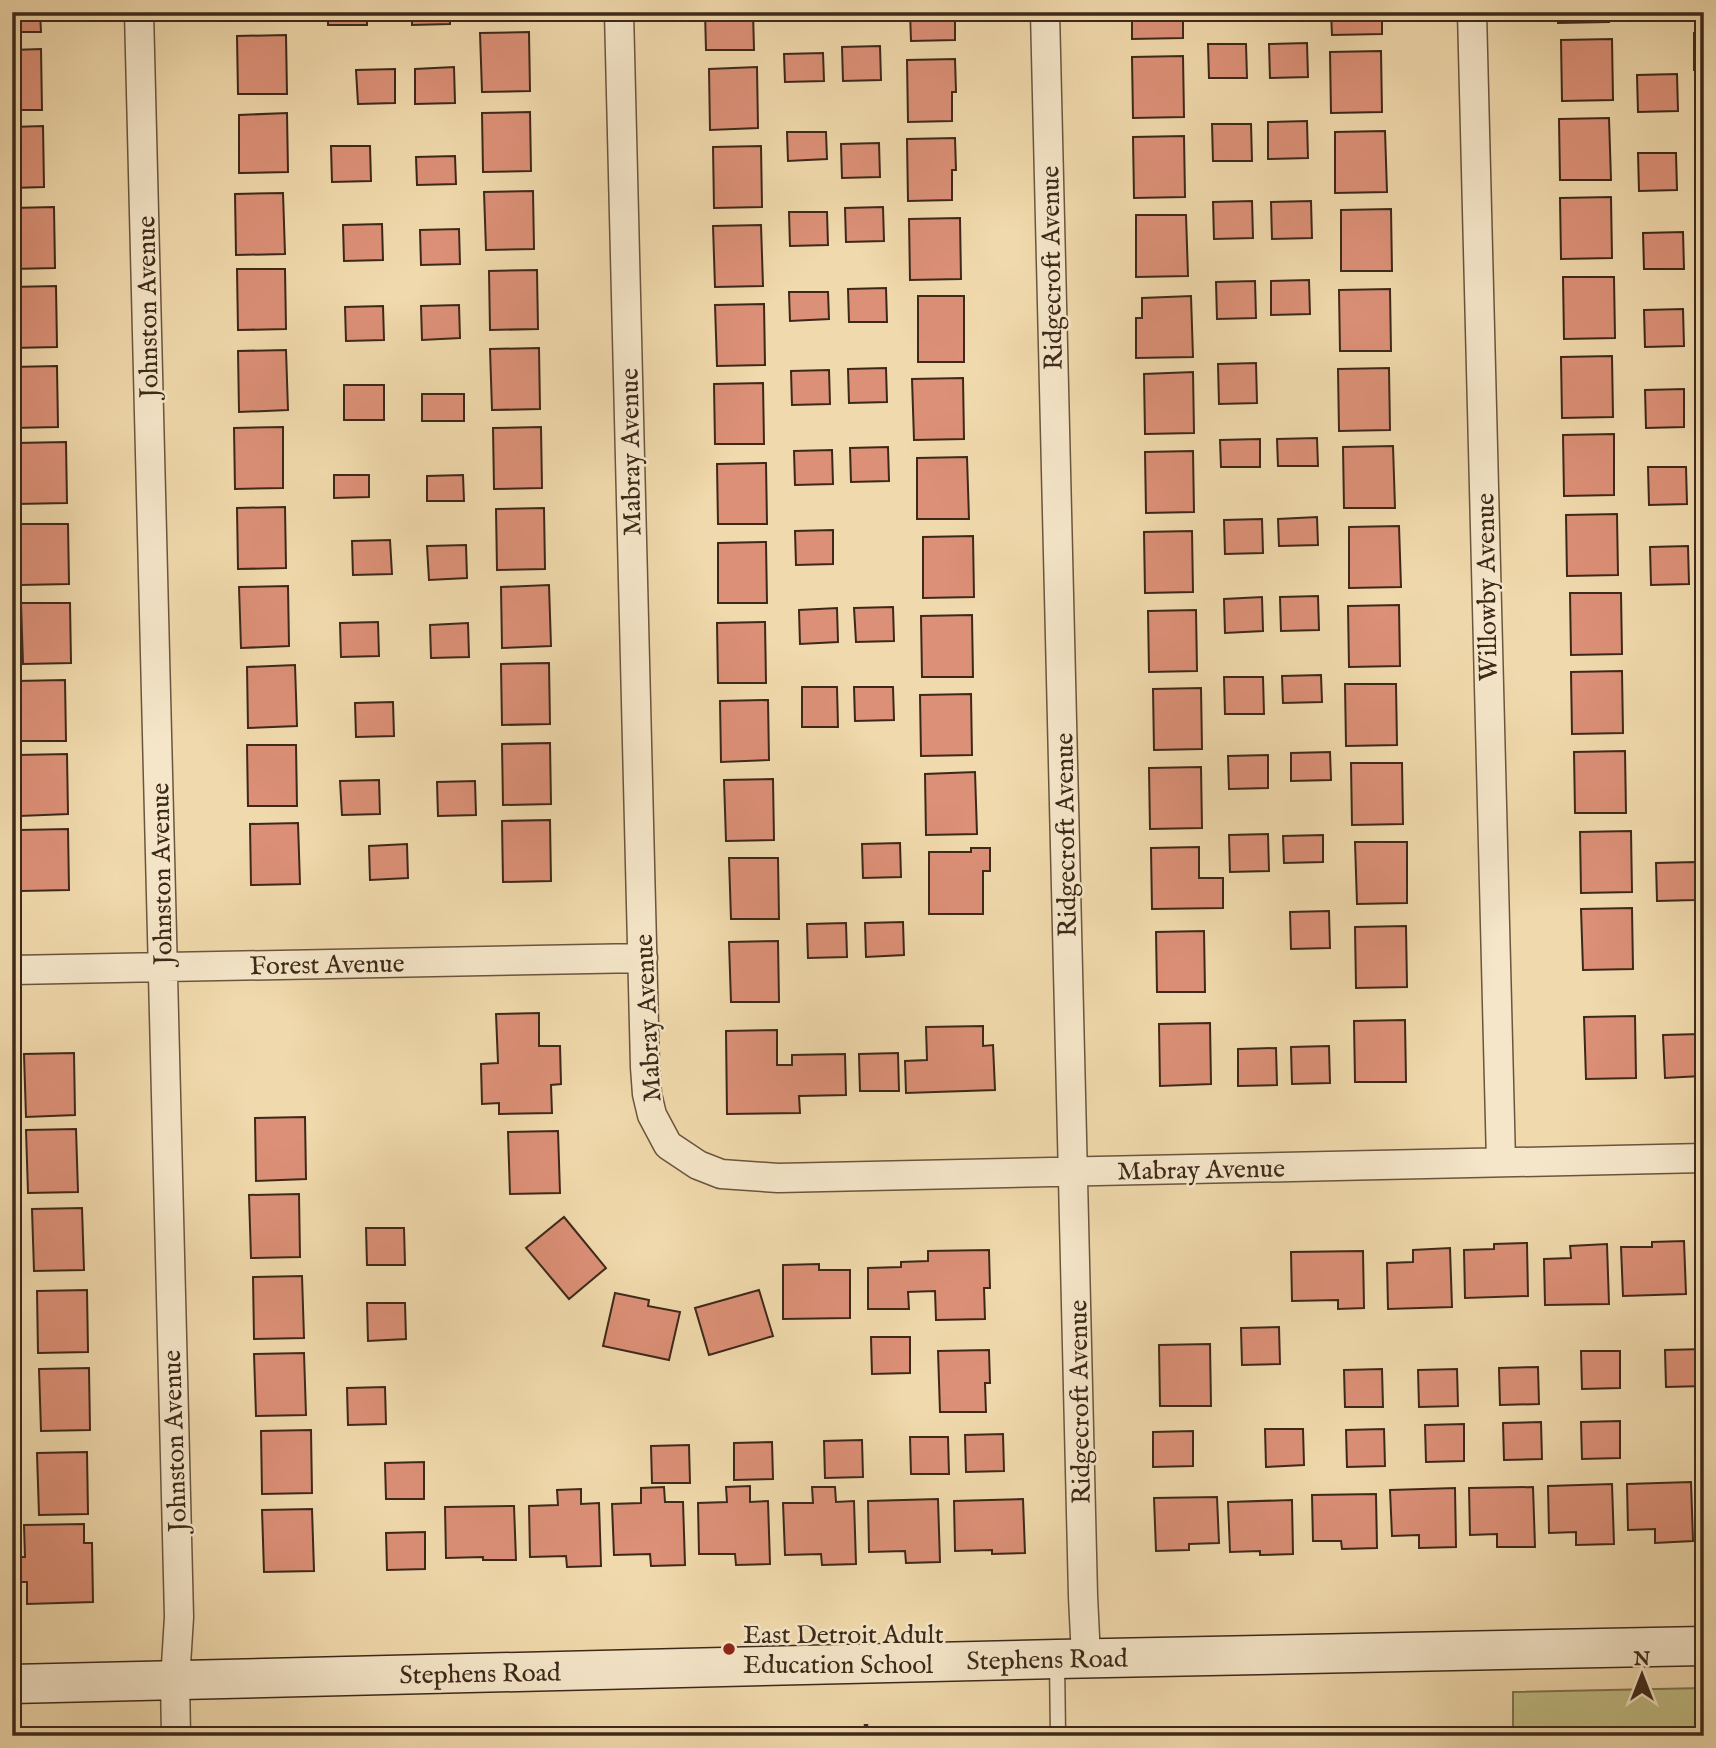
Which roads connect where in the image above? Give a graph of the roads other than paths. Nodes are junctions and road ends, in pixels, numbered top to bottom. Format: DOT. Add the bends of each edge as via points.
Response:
graph roads {
  1 [pos="139,12"];
  2 [pos="619,12"];
  3 [pos="1045,12"];
  4 [pos="1472,12"];
  5 [pos="643,958"];
  6 [pos="163,967"];
  7 [pos="12,970"];
  8 [pos="1704,1158"];
  9 [pos="1501,1162"];
  10 [pos="1073,1172"];
  11 [pos="1704,1646"];
  12 [pos="1072,1659"];
  13 [pos="175,1681"];
  14 [pos="12,1684"];
  15 [pos="176,1736"];
  16 [pos="1058,1736"];
  1 -- 6 [label="street, Johnston Avenue"];
  2 -- 5 [label="street, Mabray Avenue"];
  3 -- 10 [label="street, Ridgecroft Avenue"];
  4 -- 9 [label="street, Willowby Avenue"];
  5 -- 6 [label="street, Forest Avenue"];
  5 -- 10 [label="street, Mabray Avenue" via="645,1067 652,1115 668,1145 698,1165 721,1174 778,1178"];
  6 -- 7 [label="street, Forest Avenue"];
  6 -- 13 [label="street, Johnston Avenue" via="179,1617"];
  8 -- 9 [label="street, Mabray Avenue"];
  9 -- 10 [label="street, Mabray Avenue"];
  10 -- 12 [label="street, Ridgecroft Avenue" via="1083,1595"];
  11 -- 12 [label="street, Stephens Road"];
  12 -- 13 [label="street, Stephens Road"];
  12 -- 16 [label="lane"];
  13 -- 14 [label="street, Stephens Road"];
  13 -- 15 [label="street, Johnston Avenue"];
}
